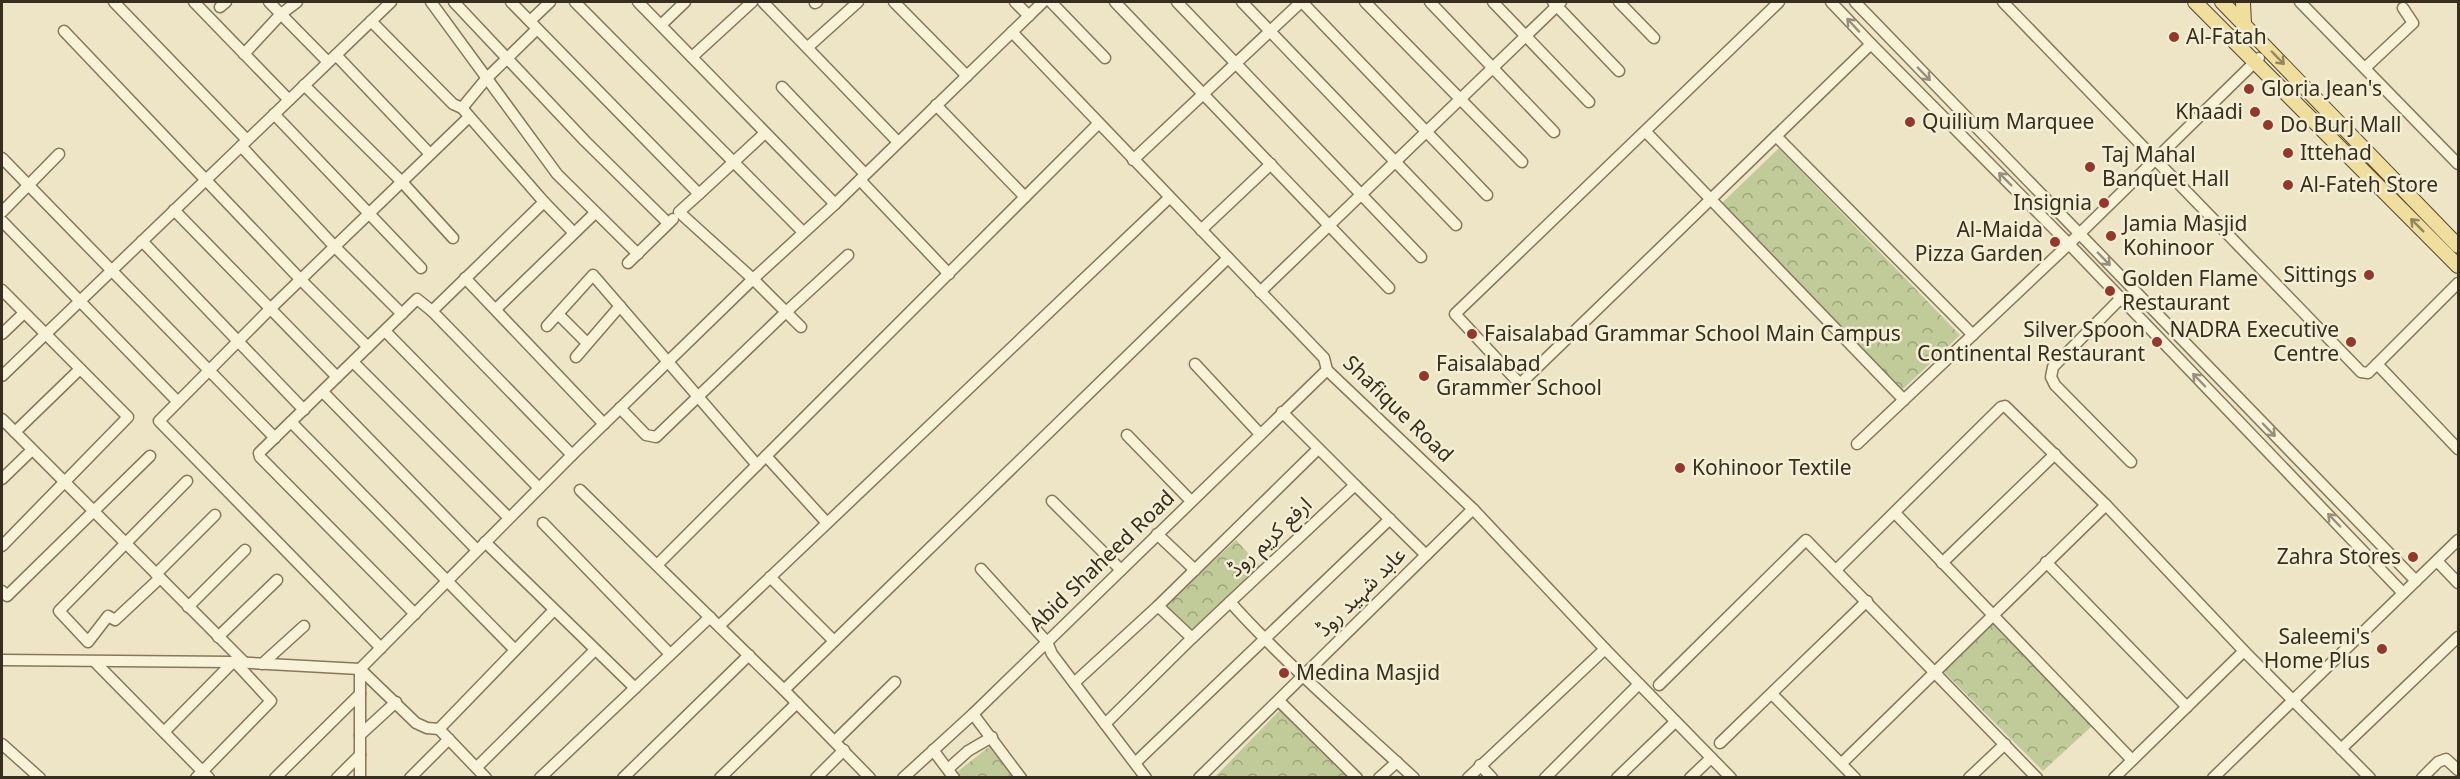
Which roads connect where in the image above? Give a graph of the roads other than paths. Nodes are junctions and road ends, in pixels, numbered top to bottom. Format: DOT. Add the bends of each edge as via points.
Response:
graph roads {
  1 [pos="114,2"];
  2 [pos="194,2"];
  3 [pos="269,2"];
  4 [pos="297,2"];
  5 [pos="390,2"];
  6 [pos="431,2"];
  7 [pos="454,2"];
  8 [pos="511,2"];
  9 [pos="550,2"];
  10 [pos="575,2"];
  11 [pos="638,2"];
  12 [pos="685,2"];
  13 [pos="752,2"];
  14 [pos="763,2"];
  15 [pos="858,2"];
  16 [pos="894,2"];
  17 [pos="1015,2"];
  18 [pos="1043,2"];
  19 [pos="1051,2"];
  20 [pos="1115,2"];
  21 [pos="1177,2"];
  22 [pos="1242,2"];
  23 [pos="1301,2"];
  24 [pos="1365,2"];
  25 [pos="1430,2"];
  26 [pos="1493,2"];
  27 [pos="1618,2"];
  28 [pos="1779,2"];
  29 [pos="1831,2"];
  30 [pos="1855,2"];
  31 [pos="2003,2"];
  32 [pos="2195,2"];
  33 [pos="2212,2"];
  34 [pos="2222,2"];
  35 [pos="2244,2"];
  36 [pos="2300,2"];
  37 [pos="1557,3"];
  38 [pos="2403,8"];
  39 [pos="281,14"];
  40 [pos="1029,16"];
  41 [pos="371,21"];
  42 [pos="2244,24"];
  43 [pos="533,25"];
  44 [pos="661,25"];
  45 [pos="1270,30"];
  46 [pos="64,31"];
  47 [pos="1012,32"];
  48 [pos="1526,36"];
  49 [pos="1653,38"];
  50 [pos="1871,44"];
  51 [pos="808,47"];
  52 [pos="244,54"];
  53 [pos="692,57"];
  54 [pos="332,58"];
  55 [pos="507,58"];
  56 [pos="1105,58"];
  57 [pos="2257,60"];
  58 [pos="1236,63"];
  59 [pos="1493,67"];
  60 [pos="2365,68"];
  61 [pos="1619,70"];
  62 [pos="967,76"];
  63 [pos="486,79"];
  64 [pos="304,85"];
  65 [pos="782,87"];
  66 [pos="1203,94"];
  67 [pos="1461,98"];
  68 [pos="289,100"];
  69 [pos="1589,102"];
  70 [pos="936,105"];
  71 [pos="466,112"];
  72 [pos="274,114"];
  73 [pos="1098,124"];
  74 [pos="765,132"];
  75 [pos="1426,132"];
  76 [pos="1554,132"];
  77 [pos="1646,132"];
  78 [pos="1776,136"];
  79 [pos="898,142"];
  80 [pos="244,143"];
  81 [pos="59,154"];
  82 [pos="430,154"];
  83 [pos="2,158"];
  84 [pos="2155,158"];
  85 [pos="1133,160"];
  86 [pos="733,162"];
  87 [pos="1396,162"];
  88 [pos="1522,162"];
  89 [pos="1271,164"];
  90 [pos="2458,164"];
  91 [pos="862,177"];
  92 [pos="205,180"];
  93 [pos="402,182"];
  94 [pos="28,186"];
  95 [pos="699,194"];
  96 [pos="1362,195"];
  97 [pos="1487,195"];
  98 [pos="1025,197"];
  99 [pos="1169,198"];
  100 [pos="1710,200"];
  101 [pos="544,202"];
  102 [pos="835,204"];
  103 [pos="174,210"];
  104 [pos="2,212"];
  105 [pos="679,212"];
  106 [pos="595,213"];
  107 [pos="368,215"];
  108 [pos="2,221"];
  109 [pos="668,223"];
  110 [pos="1456,225"];
  111 [pos="1330,226"];
  112 [pos="1201,230"];
  113 [pos="803,232"];
  114 [pos="574,233"];
  115 [pos="2079,234"];
  116 [pos="453,238"];
  117 [pos="142,241"];
  118 [pos="2069,244"];
  119 [pos="2458,246"];
  120 [pos="335,247"];
  121 [pos="638,254"];
  122 [pos="848,255"];
  123 [pos="1422,257"];
  124 [pos="1228,258"];
  125 [pos="628,263"];
  126 [pos="2458,266"];
  127 [pos="421,267"];
  128 [pos="111,270"];
  129 [pos="949,274"];
  130 [pos="465,278"];
  131 [pos="753,279"];
  132 [pos="301,280"];
  133 [pos="2458,283"];
  134 [pos="1389,288"];
  135 [pos="2,290"];
  136 [pos="1260,292"];
  137 [pos="2121,298"];
  138 [pos="80,300"];
  139 [pos="620,306"];
  140 [pos="270,309"];
  141 [pos="496,309"];
  142 [pos="432,311"];
  143 [pos="786,312"];
  144 [pos="24,313"];
  145 [pos="402,314"];
  146 [pos="558,314"];
  147 [pos="548,326"];
  148 [pos="801,327"];
  149 [pos="384,331"];
  150 [pos="2,334"];
  151 [pos="45,334"];
  152 [pos="1973,335"];
  153 [pos="238,341"];
  154 [pos="587,343"];
  155 [pos="368,347"];
  156 [pos="576,357"];
  157 [pos="353,362"];
  158 [pos="668,362"];
  159 [pos="1195,364"];
  160 [pos="2377,364"];
  161 [pos="80,369"];
  162 [pos="1327,370"];
  163 [pos="210,371"];
  164 [pos="2,376"];
  165 [pos="337,378"];
  166 [pos="323,392"];
  167 [pos="698,397"];
  168 [pos="1904,400"];
  169 [pos="177,401"];
  170 [pos="620,408"];
  171 [pos="304,410"];
  172 [pos="1282,412"];
  173 [pos="2,419"];
  174 [pos="291,422"];
  175 [pos="604,424"];
  176 [pos="15,432"];
  177 [pos="1260,434"];
  178 [pos="1126,435"];
  179 [pos="275,438"];
  180 [pos="1857,444"];
  181 [pos="1318,449"];
  182 [pos="2458,449"];
  183 [pos="32,450"];
  184 [pos="2055,454"];
  185 [pos="572,455"];
  186 [pos="150,456"];
  187 [pos="766,456"];
  188 [pos="2131,462"];
  189 [pos="757,465"];
  190 [pos="2,479"];
  191 [pos="187,481"];
  192 [pos="64,482"];
  193 [pos="1355,485"];
  194 [pos="2324,486"];
  195 [pos="539,488"];
  196 [pos="580,490"];
  197 [pos="2310,496"];
  198 [pos="1052,501"];
  199 [pos="1191,501"];
  200 [pos="2106,505"];
  201 [pos="1473,509"];
  202 [pos="94,511"];
  203 [pos="1895,513"];
  204 [pos="215,515"];
  205 [pos="509,518"];
  206 [pos="1390,519"];
  207 [pos="543,523"];
  208 [pos="827,523"];
  209 [pos="1157,534"];
  210 [pos="2458,540"];
  211 [pos="125,543"];
  212 [pos="2,546"];
  213 [pos="481,546"];
  214 [pos="245,550"];
  215 [pos="1426,555"];
  216 [pos="2437,561"];
  217 [pos="2046,562"];
  218 [pos="1942,563"];
  219 [pos="657,565"];
  220 [pos="981,568"];
  221 [pos="1121,570"];
  222 [pos="1195,570"];
  223 [pos="1836,570"];
  224 [pos="158,576"];
  225 [pos="770,577"];
  226 [pos="277,580"];
  227 [pos="447,580"];
  228 [pos="2416,581"];
  229 [pos="2458,583"];
  230 [pos="2,591"];
  231 [pos="2403,593"];
  232 [pos="1867,601"];
  233 [pos="1230,602"];
  234 [pos="1158,606"];
  235 [pos="188,607"];
  236 [pos="554,610"];
  237 [pos="415,614"];
  238 [pos="1992,615"];
  239 [pos="710,617"];
  240 [pos="304,626"];
  241 [pos="719,626"];
  242 [pos="218,637"];
  243 [pos="2458,637"];
  244 [pos="1192,638"];
  245 [pos="1264,640"];
  246 [pos="834,641"];
  247 [pos="1047,642"];
  248 [pos="381,648"];
  249 [pos="1605,649"];
  250 [pos="515,650"];
  251 [pos="596,650"];
  252 [pos="2244,651"];
  253 [pos="670,654"];
  254 [pos="749,655"];
  255 [pos="2,660"];
  256 [pos="95,662"];
  257 [pos="237,662"];
  258 [pos="262,664"];
  259 [pos="360,669"];
  260 [pos="1934,671"];
  261 [pos="1303,677"];
  262 [pos="895,682"];
  263 [pos="1074,683"];
  264 [pos="1639,684"];
  265 [pos="1659,685"];
  266 [pos="634,688"];
  267 [pos="784,690"];
  268 [pos="360,694"];
  269 [pos="1772,694"];
  270 [pos="1279,701"];
  271 [pos="2294,701"];
  272 [pos="396,702"];
  273 [pos="797,703"];
  274 [pos="2187,707"];
  275 [pos="973,714"];
  276 [pos="1675,722"];
  277 [pos="1105,724"];
  278 [pos="439,729"];
  279 [pos="164,732"];
  280 [pos="360,735"];
  281 [pos="992,737"];
  282 [pos="449,738"];
  283 [pos="834,741"];
  284 [pos="1720,743"];
  285 [pos="2,744"];
  286 [pos="2005,744"];
  287 [pos="2341,749"];
  288 [pos="844,750"];
  289 [pos="933,750"];
  290 [pos="360,755"];
  291 [pos="1711,758"];
  292 [pos="2132,760"];
  293 [pos="1397,762"];
  294 [pos="1135,763"];
  295 [pos="1842,763"];
  296 [pos="1480,765"];
  297 [pos="477,767"];
  298 [pos="2458,770"];
  299 [pos="951,773"];
  300 [pos="203,775"];
  301 [pos="40,777"];
  302 [pos="275,777"];
  303 [pos="337,777"];
  304 [pos="360,777"];
  305 [pos="410,777"];
  306 [pos="486,777"];
  307 [pos="540,777"];
  308 [pos="623,777"];
  309 [pos="720,777"];
  310 [pos="816,777"];
  311 [pos="870,777"];
  312 [pos="903,777"];
  313 [pos="1021,777"];
  314 [pos="1146,777"];
  315 [pos="1199,777"];
  316 [pos="1357,777"];
  317 [pos="1380,777"];
  318 [pos="1414,777"];
  319 [pos="1468,777"];
  320 [pos="1492,777"];
  321 [pos="1545,777"];
  322 [pos="1617,777"];
  323 [pos="1690,777"];
  324 [pos="1731,777"];
  325 [pos="1855,777"];
  326 [pos="1969,777"];
  327 [pos="2037,777"];
  328 [pos="2114,777"];
  329 [pos="2213,777"];
  330 [pos="2370,777"];
  331 [pos="2422,777"];
  1 -- 80 [label="street"];
  2 -- 52 [label="street"];
  3 -- 39 [label="street"];
  4 -- 39 [label="street"];
  5 -- 41 [label="street"];
  6 -- 63 [label="street"];
  7 -- 55 [label="street"];
  8 -- 43 [label="street"];
  9 -- 43 [label="street"];
  10 -- 86 [label="street"];
  11 -- 44 [label="street"];
  12 -- 44 [label="street"];
  13 -- 53 [label="street"];
  14 -- 51 [label="street"];
  15 -- 51 [label="street"];
  16 -- 62 [label="street"];
  17 -- 40 [label="street"];
  18 -- 40 [label="street"];
  19 -- 56 [label="street"];
  20 -- 66 [label="street"];
  21 -- 58 [label="street"];
  22 -- 45 [label="street"];
  23 -- 45 [label="street"];
  23 -- 75 [label="street"];
  24 -- 67 [label="street"];
  25 -- 59 [label="street"];
  26 -- 48 [label="street"];
  27 -- 49 [label="street"];
  28 -- 77 [label="street"];
  50 -- 29 [label="street, one-way"];
  30 -- 115 [label="street, one-way"];
  31 -- 84 [label="street"];
  32 -- 57 [label="main road"];
  33 -- 57 [label="main road"];
  34 -- 42 [label="main road"];
  35 -- 42 [label="main road"];
  36 -- 60 [label="street"];
  37 -- 48 [label="street"];
  37 -- 61 [label="street"];
  38 -- 60 [label="street" via="2413,23"];
  39 -- 52 [label="street"];
  39 -- 54 [label="street"];
  40 -- 47 [label="street"];
  41 -- 54 [label="street"];
  41 -- 71 [label="street" via="453,104"];
  42 -- 119 [label="main road, one-way"];
  43 -- 55 [label="street"];
  43 -- 95 [label="street"];
  44 -- 53 [label="street"];
  45 -- 58 [label="street"];
  45 -- 87 [label="street"];
  46 -- 92 [label="street"];
  47 -- 62 [label="street"];
  47 -- 73 [label="street, Shafique Road"];
  48 -- 59 [label="street"];
  48 -- 69 [label="street"];
  50 -- 78 [label="street"];
  118 -- 50 [label="street, one-way"];
  51 -- 79 [label="street"];
  52 -- 68 [label="street"];
  53 -- 74 [label="street"];
  54 -- 64 [label="street"];
  54 -- 82 [label="street"];
  55 -- 63 [label="street"];
  55 -- 109 [label="street"];
  57 -- 84 [label="street"];
  126 -- 57 [label="main road, one-way"];
  58 -- 66 [label="street"];
  58 -- 96 [label="street"];
  59 -- 67 [label="street"];
  59 -- 76 [label="street"];
  60 -- 90 [label="street"];
  62 -- 70 [label="street"];
  63 -- 71 [label="street"];
  63 -- 106 [label="street" via="557,174"];
  64 -- 68 [label="street"];
  64 -- 93 [label="street"];
  65 -- 91 [label="street"];
  66 -- 85 [label="street"];
  66 -- 89 [label="street"];
  67 -- 75 [label="street"];
  67 -- 88 [label="street"];
  68 -- 72 [label="street"];
  70 -- 79 [label="street"];
  70 -- 98 [label="street"];
  71 -- 82 [label="street"];
  71 -- 101 [label="street"];
  72 -- 80 [label="street"];
  72 -- 107 [label="street"];
  73 -- 85 [label="street, Shafique Road"];
  73 -- 98 [label="street"];
  74 -- 86 [label="street"];
  74 -- 102 [label="street"];
  75 -- 87 [label="street"];
  75 -- 97 [label="street"];
  77 -- 100 [label="street"];
  77 -- 100 [label="street" via="1455,314 1520,384"];
  78 -- 100 [label="street"];
  78 -- 152 [label="street"];
  79 -- 91 [label="street"];
  80 -- 92 [label="street"];
  80 -- 120 [label="street"];
  81 -- 94 [label="street"];
  82 -- 93 [label="street"];
  83 -- 94 [label="street"];
  84 -- 115 [label="street"];
  84 -- 160 [label="street" via="2361,372 2368,373"];
  85 -- 99 [label="street, Shafique Road"];
  86 -- 95 [label="street"];
  86 -- 113 [label="street"];
  87 -- 96 [label="street"];
  87 -- 110 [label="street"];
  89 -- 111 [label="street"];
  89 -- 112 [label="street"];
  91 -- 102 [label="street"];
  91 -- 129 [label="street"];
  92 -- 103 [label="street"];
  92 -- 132 [label="street"];
  93 -- 107 [label="street"];
  93 -- 116 [label="street"];
  94 -- 104 [label="street"];
  94 -- 128 [label="street"];
  95 -- 105 [label="street"];
  96 -- 111 [label="street"];
  96 -- 123 [label="street"];
  98 -- 129 [label="street"];
  99 -- 112 [label="street, Shafique Road"];
  99 -- 208 [label="street"];
  100 -- 168 [label="street"];
  101 -- 114 [label="street"];
  101 -- 130 [label="street"];
  102 -- 113 [label="street"];
  103 -- 117 [label="street"];
  103 -- 140 [label="street"];
  105 -- 109 [label="street"];
  105 -- 131 [label="street"];
  106 -- 114 [label="street"];
  106 -- 121 [label="street"];
  107 -- 120 [label="street"];
  107 -- 127 [label="street"];
  108 -- 138 [label="street"];
  109 -- 121 [label="street"];
  111 -- 134 [label="street"];
  111 -- 136 [label="street"];
  112 -- 124 [label="street, Shafique Road"];
  113 -- 131 [label="street"];
  114 -- 141 [label="street"];
  115 -- 118 [label="street"];
  115 -- 194 [label="street, one-way"];
  117 -- 128 [label="street"];
  117 -- 153 [label="street"];
  118 -- 137 [label="street"];
  118 -- 152 [label="street"];
  120 -- 132 [label="street"];
  120 -- 145 [label="street"];
  121 -- 125 [label="street"];
  122 -- 143 [label="street"];
  124 -- 136 [label="street, Shafique Road"];
  124 -- 246 [label="street"];
  128 -- 138 [label="street"];
  128 -- 163 [label="street"];
  129 -- 187 [label="street"];
  130 -- 141 [label="street"];
  130 -- 142 [label="street"];
  131 -- 143 [label="street"];
  131 -- 158 [label="street"];
  132 -- 140 [label="street"];
  132 -- 155 [label="street"];
  133 -- 160 [label="street"];
  135 -- 144 [label="street"];
  136 -- 162 [label="street, Shafique Road" via="1324,358"];
  137 -- 188 [label="street" via="2053,367 2050,377"];
  197 -- 137 [label="street, one-way"];
  138 -- 151 [label="street"];
  138 -- 169 [label="street"];
  139 -- 146 [label="street" via="593,275"];
  139 -- 154 [label="street"];
  139 -- 158 [label="street"];
  140 -- 153 [label="street"];
  140 -- 165 [label="street"];
  141 -- 175 [label="street"];
  142 -- 145 [label="street" via="417,299"];
  142 -- 185 [label="street"];
  143 -- 148 [label="street"];
  143 -- 167 [label="street"];
  144 -- 150 [label="street"];
  144 -- 151 [label="street"];
  145 -- 149 [label="street"];
  146 -- 147 [label="street"];
  146 -- 154 [label="street"];
  149 -- 155 [label="street"];
  149 -- 195 [label="street"];
  151 -- 161 [label="street"];
  151 -- 164 [label="street"];
  152 -- 168 [label="street"];
  153 -- 163 [label="street"];
  153 -- 171 [label="street"];
  154 -- 156 [label="street"];
  155 -- 157 [label="street"];
  157 -- 165 [label="street"];
  157 -- 205 [label="street"];
  158 -- 167 [label="street"];
  158 -- 170 [label="street"];
  159 -- 177 [label="street"];
  160 -- 182 [label="street"];
  161 -- 176 [label="street"];
  161 -- 192 [label="street" via="128,417"];
  162 -- 172 [label="street, Abid Shaheed Road"];
  162 -- 201 [label="street, Shafique Road"];
  163 -- 169 [label="street"];
  163 -- 179 [label="street"];
  165 -- 166 [label="street"];
  166 -- 171 [label="street"];
  166 -- 213 [label="street"];
  167 -- 170 [label="street" via="656,437 646,435"];
  167 -- 189 [label="street"];
  168 -- 180 [label="street"];
  169 -- 248 [label="street" via="159,421"];
  170 -- 175 [label="street"];
  171 -- 174 [label="street"];
  172 -- 177 [label="street, Abid Shaheed Road"];
  172 -- 181 [label="street"];
  173 -- 176 [label="street"];
  174 -- 179 [label="street"];
  174 -- 227 [label="street"];
  175 -- 185 [label="street"];
  176 -- 183 [label="street"];
  177 -- 199 [label="street, Abid Shaheed Road"];
  178 -- 199 [label="street"];
  179 -- 237 [label="street" via="259,453 260,457"];
  181 -- 193 [label="street"];
  181 -- 222 [label="street"];
  183 -- 190 [label="street"];
  183 -- 192 [label="street"];
  184 -- 200 [label="street"];
  184 -- 203 [label="street" via="2010,408 2001,407"];
  184 -- 218 [label="street"];
  185 -- 195 [label="street"];
  186 -- 202 [label="street"];
  187 -- 189 [label="street"];
  187 -- 208 [label="street"];
  189 -- 219 [label="street"];
  191 -- 211 [label="street"];
  192 -- 202 [label="street"];
  192 -- 212 [label="street"];
  193 -- 206 [label="street"];
  193 -- 233 [label="street, ارفع کریم روڈ"];
  194 -- 197 [label="street"];
  194 -- 228 [label="street"];
  195 -- 205 [label="street"];
  196 -- 219 [label="street"];
  231 -- 197 [label="street, one-way"];
  198 -- 221 [label="street"];
  199 -- 209 [label="street, Abid Shaheed Road"];
  200 -- 217 [label="street"];
  200 -- 252 [label="street"];
  201 -- 215 [label="street, عابد شہید روڈ"];
  201 -- 249 [label="street, Shafique Road"];
  202 -- 211 [label="street"];
  202 -- 230 [label="street" via="7,597"];
  203 -- 218 [label="street"];
  203 -- 223 [label="street"];
  204 -- 224 [label="street"];
  205 -- 213 [label="street"];
  206 -- 215 [label="street"];
  206 -- 245 [label="street"];
  207 -- 253 [label="street"];
  208 -- 225 [label="street"];
  209 -- 221 [label="street, Abid Shaheed Road"];
  209 -- 222 [label="street"];
  210 -- 216 [label="street"];
  211 -- 224 [label="street"];
  211 -- 224 [label="street" via="59,611 88,642 108,616 115,620"];
  213 -- 227 [label="street"];
  213 -- 236 [label="street"];
  214 -- 235 [label="street"];
  215 -- 261 [label="street, عابد شہید روڈ"];
  216 -- 228 [label="street"];
  216 -- 229 [label="street"];
  217 -- 238 [label="street"];
  217 -- 274 [label="street"];
  218 -- 238 [label="street"];
  219 -- 239 [label="street"];
  220 -- 247 [label="street"];
  221 -- 247 [label="street, Abid Shaheed Road"];
  222 -- 234 [label="street"];
  223 -- 232 [label="street"];
  223 -- 265 [label="street" via="1806,540"];
  224 -- 235 [label="street"];
  225 -- 241 [label="street"];
  225 -- 246 [label="street"];
  226 -- 242 [label="street"];
  227 -- 237 [label="street"];
  227 -- 250 [label="street"];
  228 -- 231 [label="street"];
  231 -- 271 [label="street"];
  232 -- 260 [label="street"];
  232 -- 269 [label="street"];
  233 -- 244 [label="street"];
  233 -- 245 [label="street, ارفع کریم روڈ"];
  234 -- 244 [label="street"];
  234 -- 263 [label="street"];
  235 -- 242 [label="street"];
  236 -- 250 [label="street"];
  236 -- 251 [label="street"];
  237 -- 248 [label="street"];
  238 -- 260 [label="street"];
  238 -- 292 [label="street"];
  239 -- 241 [label="street"];
  239 -- 253 [label="street"];
  240 -- 258 [label="street"];
  241 -- 254 [label="street"];
  242 -- 257 [label="street"];
  243 -- 287 [label="street"];
  244 -- 277 [label="street"];
  245 -- 261 [label="street, ارفع کریم روڈ"];
  245 -- 294 [label="street"];
  246 -- 267 [label="street"];
  247 -- 263 [label="street"];
  247 -- 275 [label="street, Abid Shaheed Road"];
  248 -- 259 [label="street"];
  249 -- 264 [label="street, Shafique Road"];
  249 -- 296 [label="street"];
  250 -- 278 [label="street"];
  251 -- 266 [label="street"];
  251 -- 297 [label="street"];
  252 -- 271 [label="street"];
  252 -- 274 [label="street"];
  253 -- 266 [label="street"];
  254 -- 267 [label="street"];
  254 -- 308 [label="street"];
  255 -- 256 [label="street"];
  256 -- 257 [label="street"];
  256 -- 279 [label="street"];
  257 -- 258 [label="street"];
  257 -- 279 [label="street"];
  257 -- 300 [label="street" via="271,701"];
  258 -- 259 [label="street"];
  259 -- 268 [label="street"];
  259 -- 272 [label="street"];
  260 -- 286 [label="street"];
  260 -- 295 [label="street"];
  261 -- 270 [label="street, عابد شہید روڈ"];
  261 -- 293 [label="street, ارفع کریم روڈ"];
  262 -- 283 [label="street"];
  263 -- 277 [label="street"];
  264 -- 276 [label="street, Shafique Road"];
  264 -- 321 [label="street"];
  266 -- 307 [label="street"];
  267 -- 273 [label="street"];
  268 -- 280 [label="street"];
  268 -- 302 [label="street"];
  269 -- 284 [label="street"];
  269 -- 295 [label="street"];
  270 -- 315 [label="street, عابد شہید روڈ"];
  270 -- 316 [label="street"];
  271 -- 287 [label="street"];
  271 -- 329 [label="street"];
  272 -- 278 [label="street" via="416,723"];
  272 -- 280 [label="street"];
  273 -- 283 [label="street"];
  273 -- 309 [label="street"];
  274 -- 292 [label="street"];
  275 -- 281 [label="street"];
  275 -- 289 [label="street, Abid Shaheed Road"];
  276 -- 291 [label="street, Shafique Road"];
  276 -- 322 [label="street"];
  277 -- 294 [label="street"];
  278 -- 282 [label="street"];
  279 -- 300 [label="street"];
  280 -- 290 [label="street"];
  281 -- 299 [label="street" via="968,751"];
  281 -- 313 [label="street"];
  282 -- 297 [label="street"];
  282 -- 305 [label="street"];
  283 -- 288 [label="street"];
  285 -- 301 [label="street"];
  286 -- 326 [label="street"];
  286 -- 327 [label="street"];
  287 -- 330 [label="street"];
  288 -- 310 [label="street"];
  288 -- 311 [label="street"];
  289 -- 299 [label="street"];
  289 -- 312 [label="street, Abid Shaheed Road"];
  290 -- 303 [label="street"];
  290 -- 304 [label="street"];
  291 -- 323 [label="street"];
  291 -- 324 [label="street, Shafique Road"];
  292 -- 328 [label="street"];
  293 -- 317 [label="street"];
  293 -- 318 [label="street, ارفع کریم روڈ"];
  294 -- 314 [label="street"];
  295 -- 325 [label="street"];
  296 -- 319 [label="street"];
  296 -- 320 [label="street"];
  297 -- 306 [label="street"];
  298 -- 331 [label="street" via="2446,759"];
}
